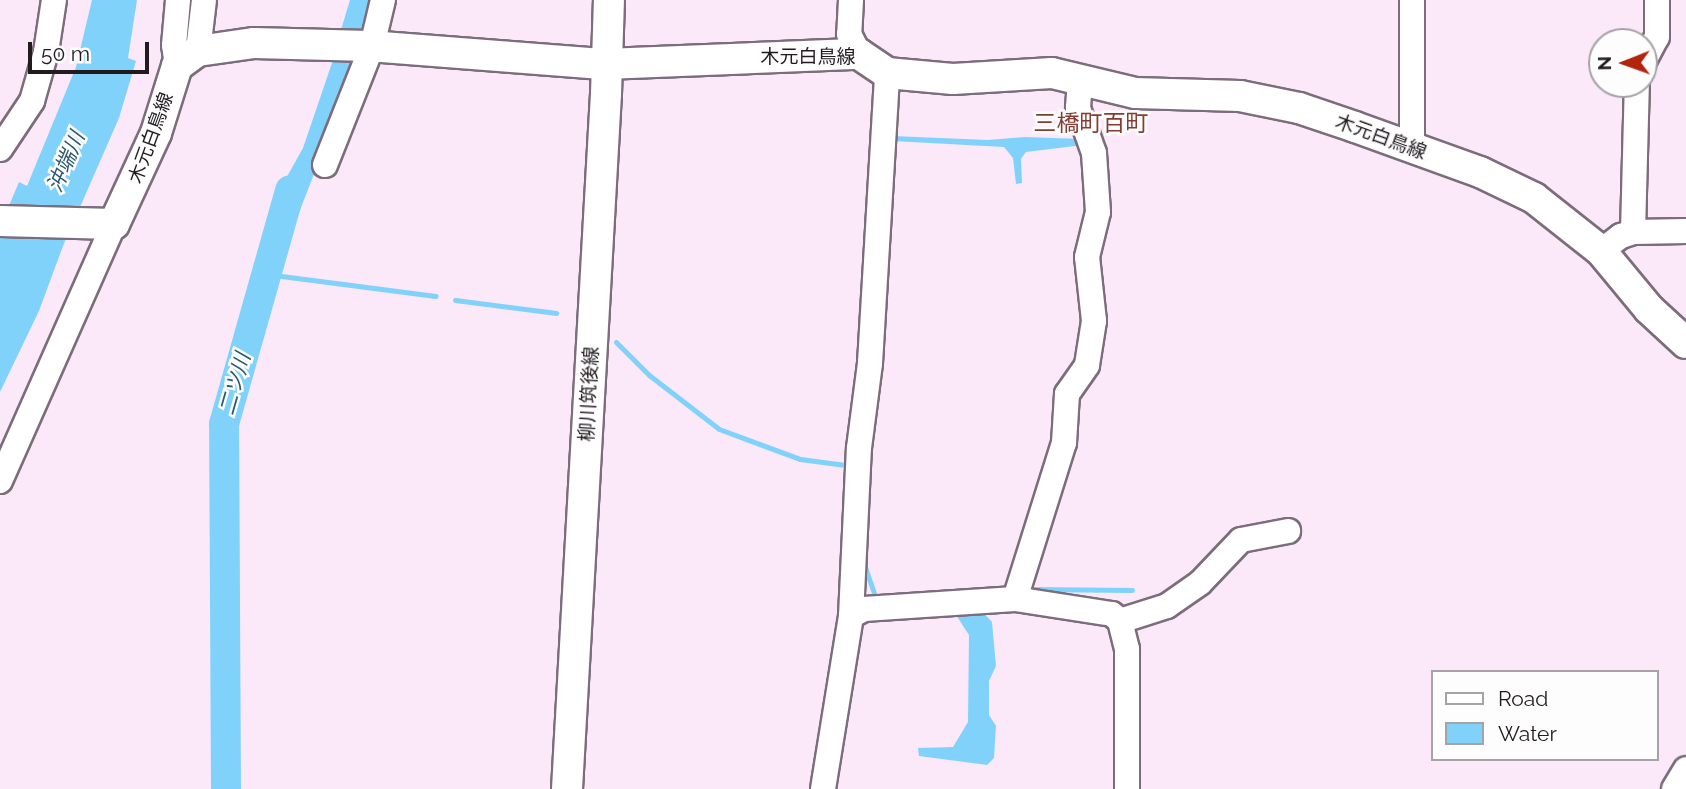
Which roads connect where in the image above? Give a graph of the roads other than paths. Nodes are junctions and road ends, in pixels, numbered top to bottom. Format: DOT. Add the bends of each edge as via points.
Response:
graph roads {
  1 [pos="54,0"];
  2 [pos="178,0"];
  3 [pos="204,0"];
  4 [pos="383,0"];
  5 [pos="609,0"];
  6 [pos="851,0"];
  7 [pos="1412,0"];
  8 [pos="1657,0"];
  9 [pos="1657,28"];
  10 [pos="370,46"];
  11 [pos="859,54"];
  12 [pos="188,59"];
  13 [pos="605,64"];
  14 [pos="887,73"];
  15 [pos="1080,81"];
  16 [pos="1637,98"];
  17 [pos="1412,148"];
  18 [pos="0,149"];
  19 [pos="324,165"];
  20 [pos="0,221"];
  21 [pos="106,224"];
  22 [pos="1686,231"];
  23 [pos="1633,232"];
  24 [pos="1601,251"];
  25 [pos="1686,343"];
  26 [pos="0,481"];
  27 [pos="1288,531"];
  28 [pos="1015,599"];
  29 [pos="851,616"];
  30 [pos="1120,621"];
  31 [pos="1686,769"];
  32 [pos="567,789"];
  33 [pos="824,789"];
  34 [pos="1126,789"];
  35 [pos="1674,789"];
  1 -- 18 [label="street" via="47,52 32,101"];
  2 -- 12 [label="street" via="174,45"];
  3 -- 12 [label="street"];
  4 -- 10 [label="street"];
  5 -- 13 [label="main road, 柳川筑後線"];
  6 -- 11 [label="street" via="849,34"];
  7 -- 17 [label="street"];
  8 -- 9 [label="street"];
  10 -- 12 [label="main road, 木元白鳥線" via="254,43"];
  10 -- 13 [label="main road, 木元白鳥線"];
  10 -- 19 [label="street"];
  11 -- 13 [label="main road, 木元白鳥線"];
  11 -- 14 [label="main road, 木元白鳥線"];
  12 -- 21 [label="main road, 木元白鳥線" via="156,132"];
  13 -- 32 [label="main road, 柳川筑後線"];
  14 -- 15 [label="main road, 木元白鳥線" via="953,79 1052,74"];
  14 -- 29 [label="street"];
  15 -- 17 [label="main road, 木元白鳥線" via="1154,95 1240,96 1299,108"];
  15 -- 28 [label="street" via="1078,108 1094,153 1098,212 1087,257 1094,321 1087,365 1067,394 1064,443"];
  16 -- 23 [label="street"];
  17 -- 24 [label="main road, 木元白鳥線" via="1534,198"];
  20 -- 21 [label="main road"];
  21 -- 26 [label="street"];
  22 -- 23 [label="street"];
  23 -- 24 [label="street"];
  24 -- 25 [label="main road, 木元白鳥線" via="1649,309"];
  27 -- 30 [label="street" via="1241,540 1200,583 1167,606"];
  28 -- 29 [label="street" via="864,609"];
  28 -- 30 [label="street" via="1112,614"];
  29 -- 33 [label="street"];
  30 -- 34 [label="street" via="1127,649"];
  31 -- 35 [label="street"];
}
